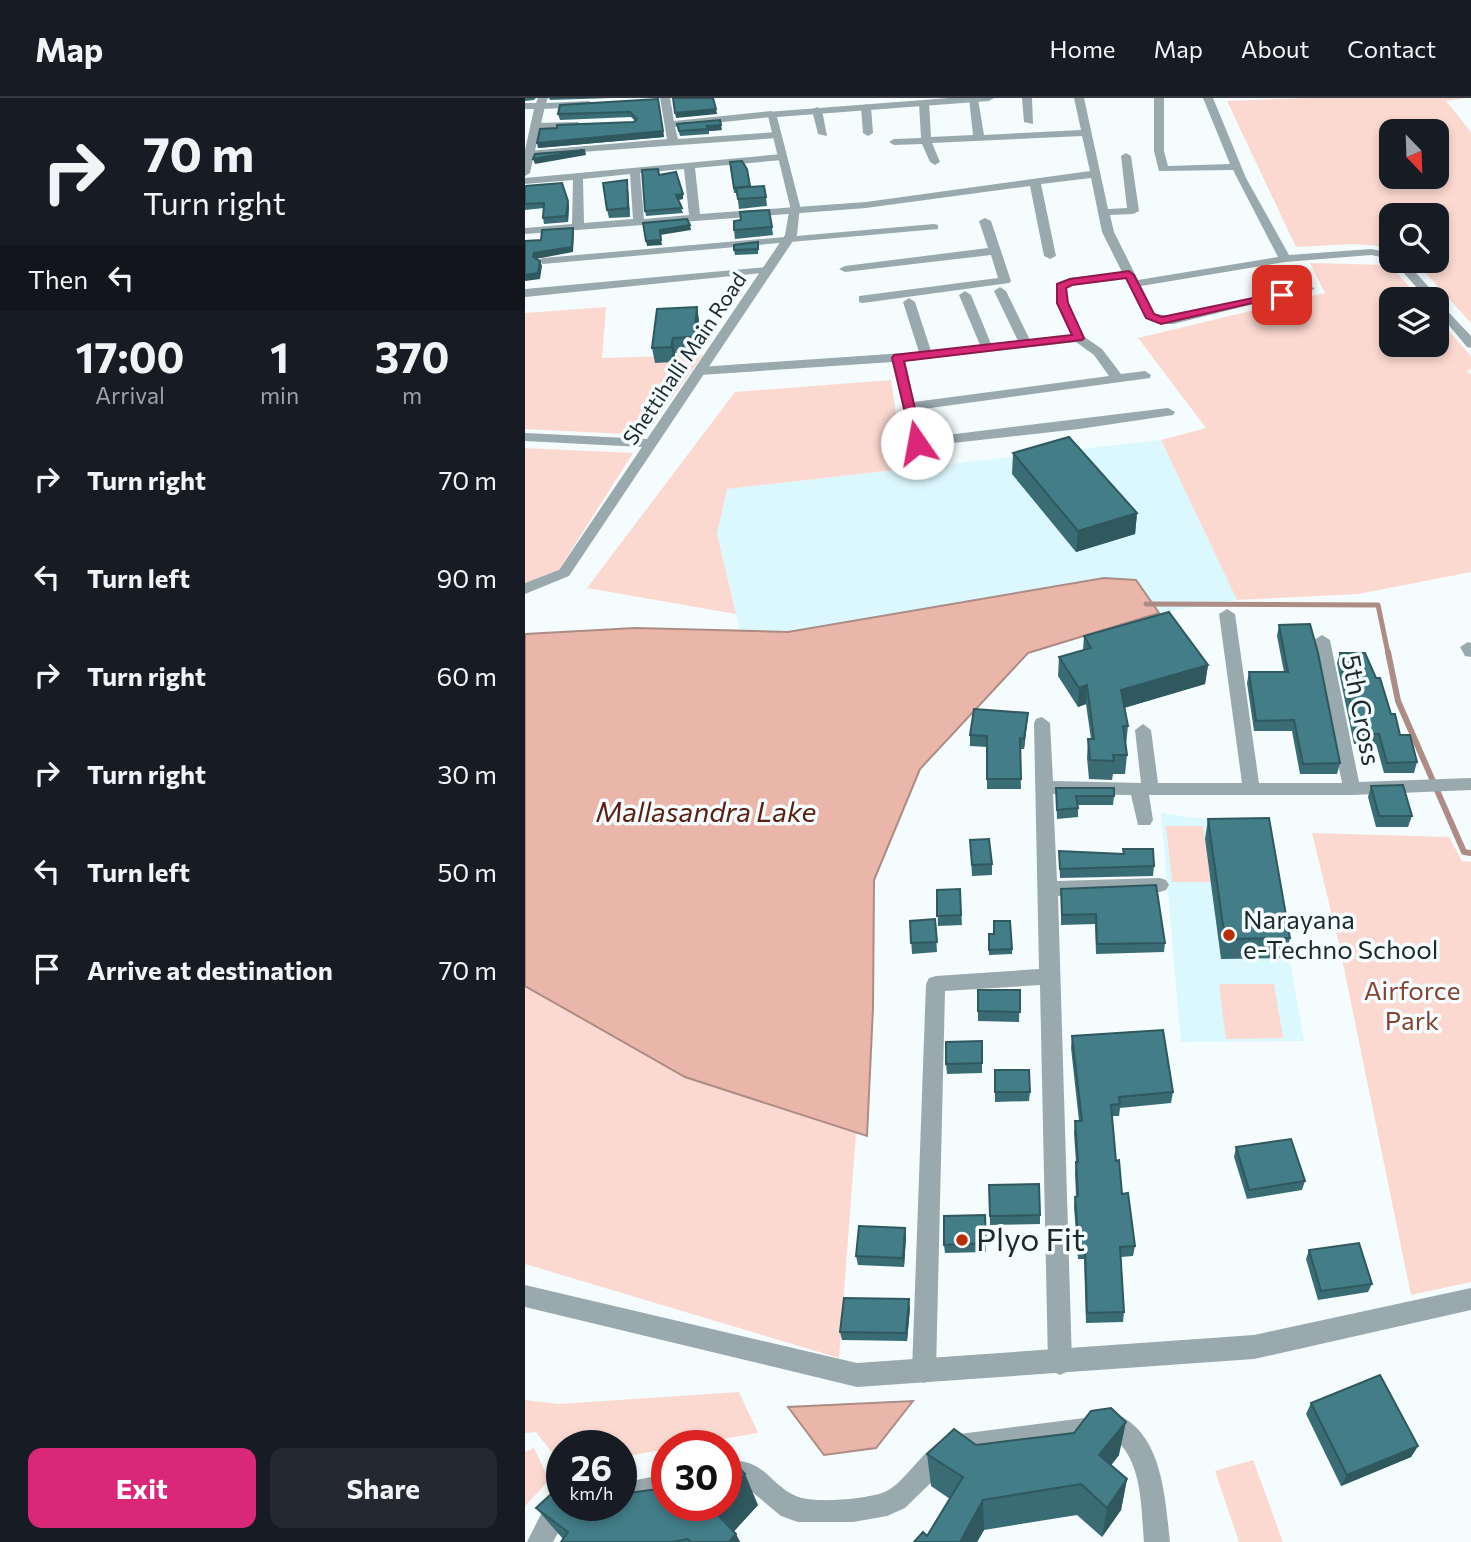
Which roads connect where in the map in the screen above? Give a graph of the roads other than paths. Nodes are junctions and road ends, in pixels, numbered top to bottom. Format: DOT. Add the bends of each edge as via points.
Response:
graph roads {
  1 [pos="680,98"];
  2 [pos="989,98"];
  3 [pos="1027,98"];
  4 [pos="1079,98"];
  5 [pos="1159,98"];
  6 [pos="1208,98"];
  7 [pos="665,99"];
  8 [pos="977,99"];
  9 [pos="652,100"];
  10 [pos="928,101"];
  11 [pos="542,102"];
  12 [pos="601,103"];
  13 [pos="525,106"];
  14 [pos="866,107"];
  15 [pos="817,110"];
  16 [pos="774,111"];
  17 [pos="1029,122"];
  18 [pos="590,124"];
  19 [pos="671,124"];
  20 [pos="532,129"];
  21 [pos="868,133"];
  22 [pos="1085,133"];
  23 [pos="824,134"];
  24 [pos="777,135"];
  25 [pos="979,138"];
  26 [pos="926,140"];
  27 [pos="673,142"];
  28 [pos="894,142"];
  29 [pos="1126,156"];
  30 [pos="528,157"];
  31 [pos="782,157"];
  32 [pos="935,162"];
  33 [pos="689,166"];
  34 [pos="1236,167"];
  35 [pos="635,172"];
  36 [pos="525,173"];
  37 [pos="1094,174"];
  38 [pos="577,177"];
  39 [pos="525,181"];
  40 [pos="1035,183"];
  41 [pos="795,212"];
  42 [pos="1104,212"];
  43 [pos="695,218"];
  44 [pos="985,221"];
  45 [pos="639,223"];
  46 [pos="935,227"];
  47 [pos="578,228"];
  48 [pos="525,231"];
  49 [pos="789,239"];
  50 [pos="995,251"];
  51 [pos="1379,254"];
  52 [pos="1050,256"];
  53 [pos="1285,259"];
  54 [pos="543,261"];
  55 [pos="845,269"];
  56 [pos="768,270"];
  57 [pos="1410,273"];
  58 [pos="1131,279"];
  59 [pos="1422,287"];
  60 [pos="1309,289"];
  61 [pos="1000,291"];
  62 [pos="525,293"];
  63 [pos="965,295"];
  64 [pos="863,299"];
  65 [pos="909,302"];
  66 [pos="1449,318"];
  67 [pos="1078,338"];
  68 [pos="1025,343"];
  69 [pos="1471,344"];
  70 [pos="987,348"];
  71 [pos="926,354"];
  72 [pos="898,358"];
  73 [pos="700,371"];
  74 [pos="1145,375"];
  75 [pos="1118,379"];
  76 [pos="909,407"];
  77 [pos="1168,412"];
  78 [pos="525,436"];
  79 [pos="651,443"];
  80 [pos="525,589"];
  81 [pos="1227,614"];
  82 [pos="1322,640"];
  83 [pos="1042,723"];
  84 [pos="1143,730"];
  85 [pos="1471,785"];
  86 [pos="1044,787"];
  87 [pos="1145,789"];
  88 [pos="1251,789"];
  89 [pos="1352,789"];
  90 [pos="1144,820"];
  91 [pos="1160,886"];
  92 [pos="1048,889"];
  93 [pos="1049,976"];
  94 [pos="525,1296"];
  95 [pos="1471,1299"];
  96 [pos="1060,1363"];
  97 [pos="924,1371"];
  98 [pos="742,1472"];
  99 [pos="551,1521"];
  100 [pos="540,1542"];
  101 [pos="1157,1542"];
  1 -- 7 [label="street"];
  2 -- 8 [label="street"];
  3 -- 17 [label="street"];
  4 -- 22 [label="street"];
  5 -- 34 [label="street" via="1163,169"];
  6 -- 34 [label="street"];
  7 -- 9 [label="street"];
  7 -- 19 [label="street"];
  8 -- 10 [label="street"];
  8 -- 25 [label="street"];
  10 -- 14 [label="street"];
  10 -- 26 [label="street"];
  11 -- 12 [label="street"];
  11 -- 13 [label="street"];
  11 -- 20 [label="street"];
  14 -- 15 [label="street"];
  14 -- 21 [label="street"];
  15 -- 16 [label="street"];
  15 -- 23 [label="street"];
  16 -- 19 [label="street"];
  16 -- 24 [label="street, Shettihalli Main Road"];
  18 -- 20 [label="street"];
  19 -- 27 [label="street"];
  20 -- 30 [label="street"];
  22 -- 25 [label="street"];
  22 -- 37 [label="street"];
  24 -- 27 [label="street"];
  24 -- 31 [label="street, Shettihalli Main Road"];
  25 -- 26 [label="street"];
  26 -- 28 [label="street"];
  26 -- 32 [label="street"];
  27 -- 30 [label="street"];
  29 -- 42 [label="street" via="1133,211"];
  30 -- 36 [label="street"];
  31 -- 33 [label="street"];
  31 -- 41 [label="street, Shettihalli Main Road"];
  33 -- 35 [label="street"];
  33 -- 43 [label="street"];
  34 -- 53 [label="street"];
  35 -- 38 [label="street"];
  35 -- 45 [label="street"];
  37 -- 40 [label="street"];
  37 -- 42 [label="street"];
  38 -- 39 [label="street"];
  38 -- 47 [label="street"];
  40 -- 41 [label="street"];
  40 -- 52 [label="street"];
  41 -- 43 [label="street"];
  41 -- 49 [label="street, Shettihalli Main Road"];
  42 -- 58 [label="street" via="1108,232"];
  43 -- 45 [label="street"];
  44 -- 50 [label="street"];
  45 -- 47 [label="street"];
  46 -- 49 [label="street"];
  47 -- 48 [label="street"];
  49 -- 54 [label="street"];
  49 -- 56 [label="street, Shettihalli Main Road"];
  50 -- 55 [label="street"];
  50 -- 64 [label="street" via="1005,281"];
  51 -- 53 [label="street"];
  53 -- 58 [label="street"];
  56 -- 62 [label="street"];
  56 -- 73 [label="street, Shettihalli Main Road"];
  57 -- 59 [label="street"];
  58 -- 60 [label="street" via="1150,316 1161,320"];
  58 -- 67 [label="street" via="1061,286 1062,303"];
  61 -- 68 [label="street"];
  63 -- 70 [label="street"];
  65 -- 71 [label="street"];
  66 -- 69 [label="street"];
  67 -- 68 [label="street"];
  67 -- 75 [label="street" via="1098,352"];
  68 -- 70 [label="street"];
  70 -- 71 [label="street"];
  71 -- 72 [label="street"];
  72 -- 73 [label="street"];
  72 -- 76 [label="street"];
  73 -- 79 [label="street, Shettihalli Main Road"];
  74 -- 75 [label="street"];
  75 -- 76 [label="street"];
  76 -- 77 [label="street" via="917,443"];
  78 -- 79 [label="street"];
  79 -- 80 [label="street, Shettihalli Main Road" via="564,573"];
  81 -- 88 [label="street"];
  82 -- 89 [label="street, 5th Cross"];
  83 -- 86 [label="street"];
  84 -- 87 [label="street"];
  85 -- 89 [label="street"];
  86 -- 87 [label="street"];
  86 -- 92 [label="street"];
  87 -- 88 [label="street"];
  87 -- 90 [label="street"];
  88 -- 89 [label="street"];
  91 -- 92 [label="street"];
  92 -- 93 [label="street"];
  93 -- 96 [label="street"];
  93 -- 97 [label="street" via="936,984"];
  94 -- 97 [label="street" via="857,1375"];
  95 -- 96 [label="street" via="1254,1347"];
  96 -- 97 [label="street"];
  98 -- 101 [label="street" via="803,1512 876,1507 899,1498 934,1457 951,1447 1116,1426 1127,1431 1138,1446"];
  99 -- 100 [label="street"];
}
